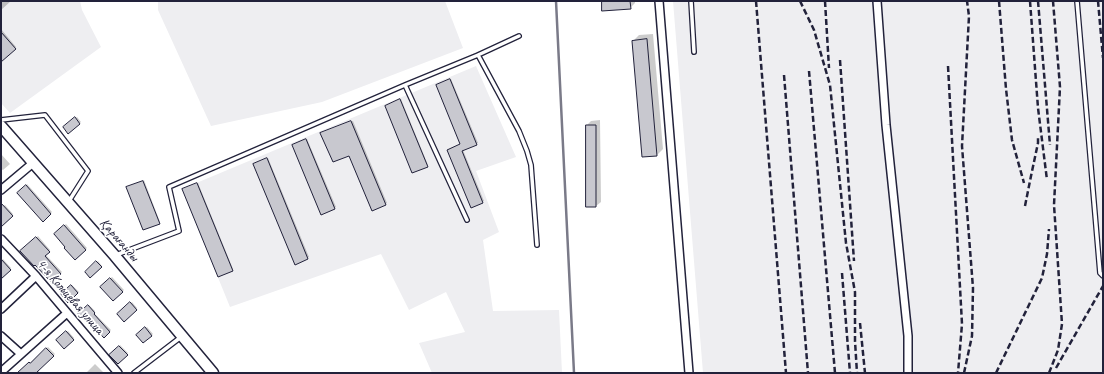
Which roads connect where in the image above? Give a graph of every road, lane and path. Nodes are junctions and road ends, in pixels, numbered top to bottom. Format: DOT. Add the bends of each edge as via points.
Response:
graph roads {
  1 [pos="659,1"];
  2 [pos="691,1"];
  3 [pos="877,1"];
  4 [pos="1077,1"];
  5 [pos="519,36"];
  6 [pos="694,52"];
  7 [pos="478,56"];
  8 [pos="405,85"];
  9 [pos="1,120"];
  10 [pos="1,126"];
  11 [pos="33,163"];
  12 [pos="1,190"];
  13 [pos="68,202"];
  14 [pos="467,220"];
  15 [pos="1,239"];
  16 [pos="537,245"];
  17 [pos="115,256"];
  18 [pos="36,276"];
  19 [pos="1103,276"];
  20 [pos="1,309"];
  21 [pos="67,313"];
  22 [pos="1,336"];
  23 [pos="182,336"];
  24 [pos="20,354"];
  25 [pos="1,372"];
  26 [pos="118,373"];
  27 [pos="134,373"];
  28 [pos="213,373"];
  29 [pos="689,373"];
  30 [pos="908,373"];
  1 -- 29 [label="street"];
  2 -- 6 [label="lane"];
  3 -- 30 [label="street" via="886,125 908,336"];
  4 -- 19 [label="lane" via="1100,273"];
  5 -- 7 [label="lane"];
  7 -- 8 [label="lane"];
  7 -- 16 [label="lane" via="527,151 531,165"];
  8 -- 14 [label="lane"];
  8 -- 17 [label="lane" via="169,187 179,231"];
  9 -- 13 [label="lane" via="45,114 88,171"];
  10 -- 11 [label="main road, Қарағанды"];
  11 -- 12 [label="street"];
  11 -- 13 [label="main road, Қарағанды"];
  13 -- 17 [label="main road, Қарағанды"];
  15 -- 18 [label="street, 4-я Кольцевая улица"];
  17 -- 23 [label="main road, Қарағанды"];
  18 -- 20 [label="street"];
  18 -- 21 [label="street, 4-я Кольцевая улица"];
  21 -- 24 [label="street"];
  21 -- 26 [label="street, 4-я Кольцевая улица"];
  22 -- 24 [label="street"];
  23 -- 27 [label="lane"];
  23 -- 28 [label="main road, Қарағанды"];
  24 -- 25 [label="street"];
}
